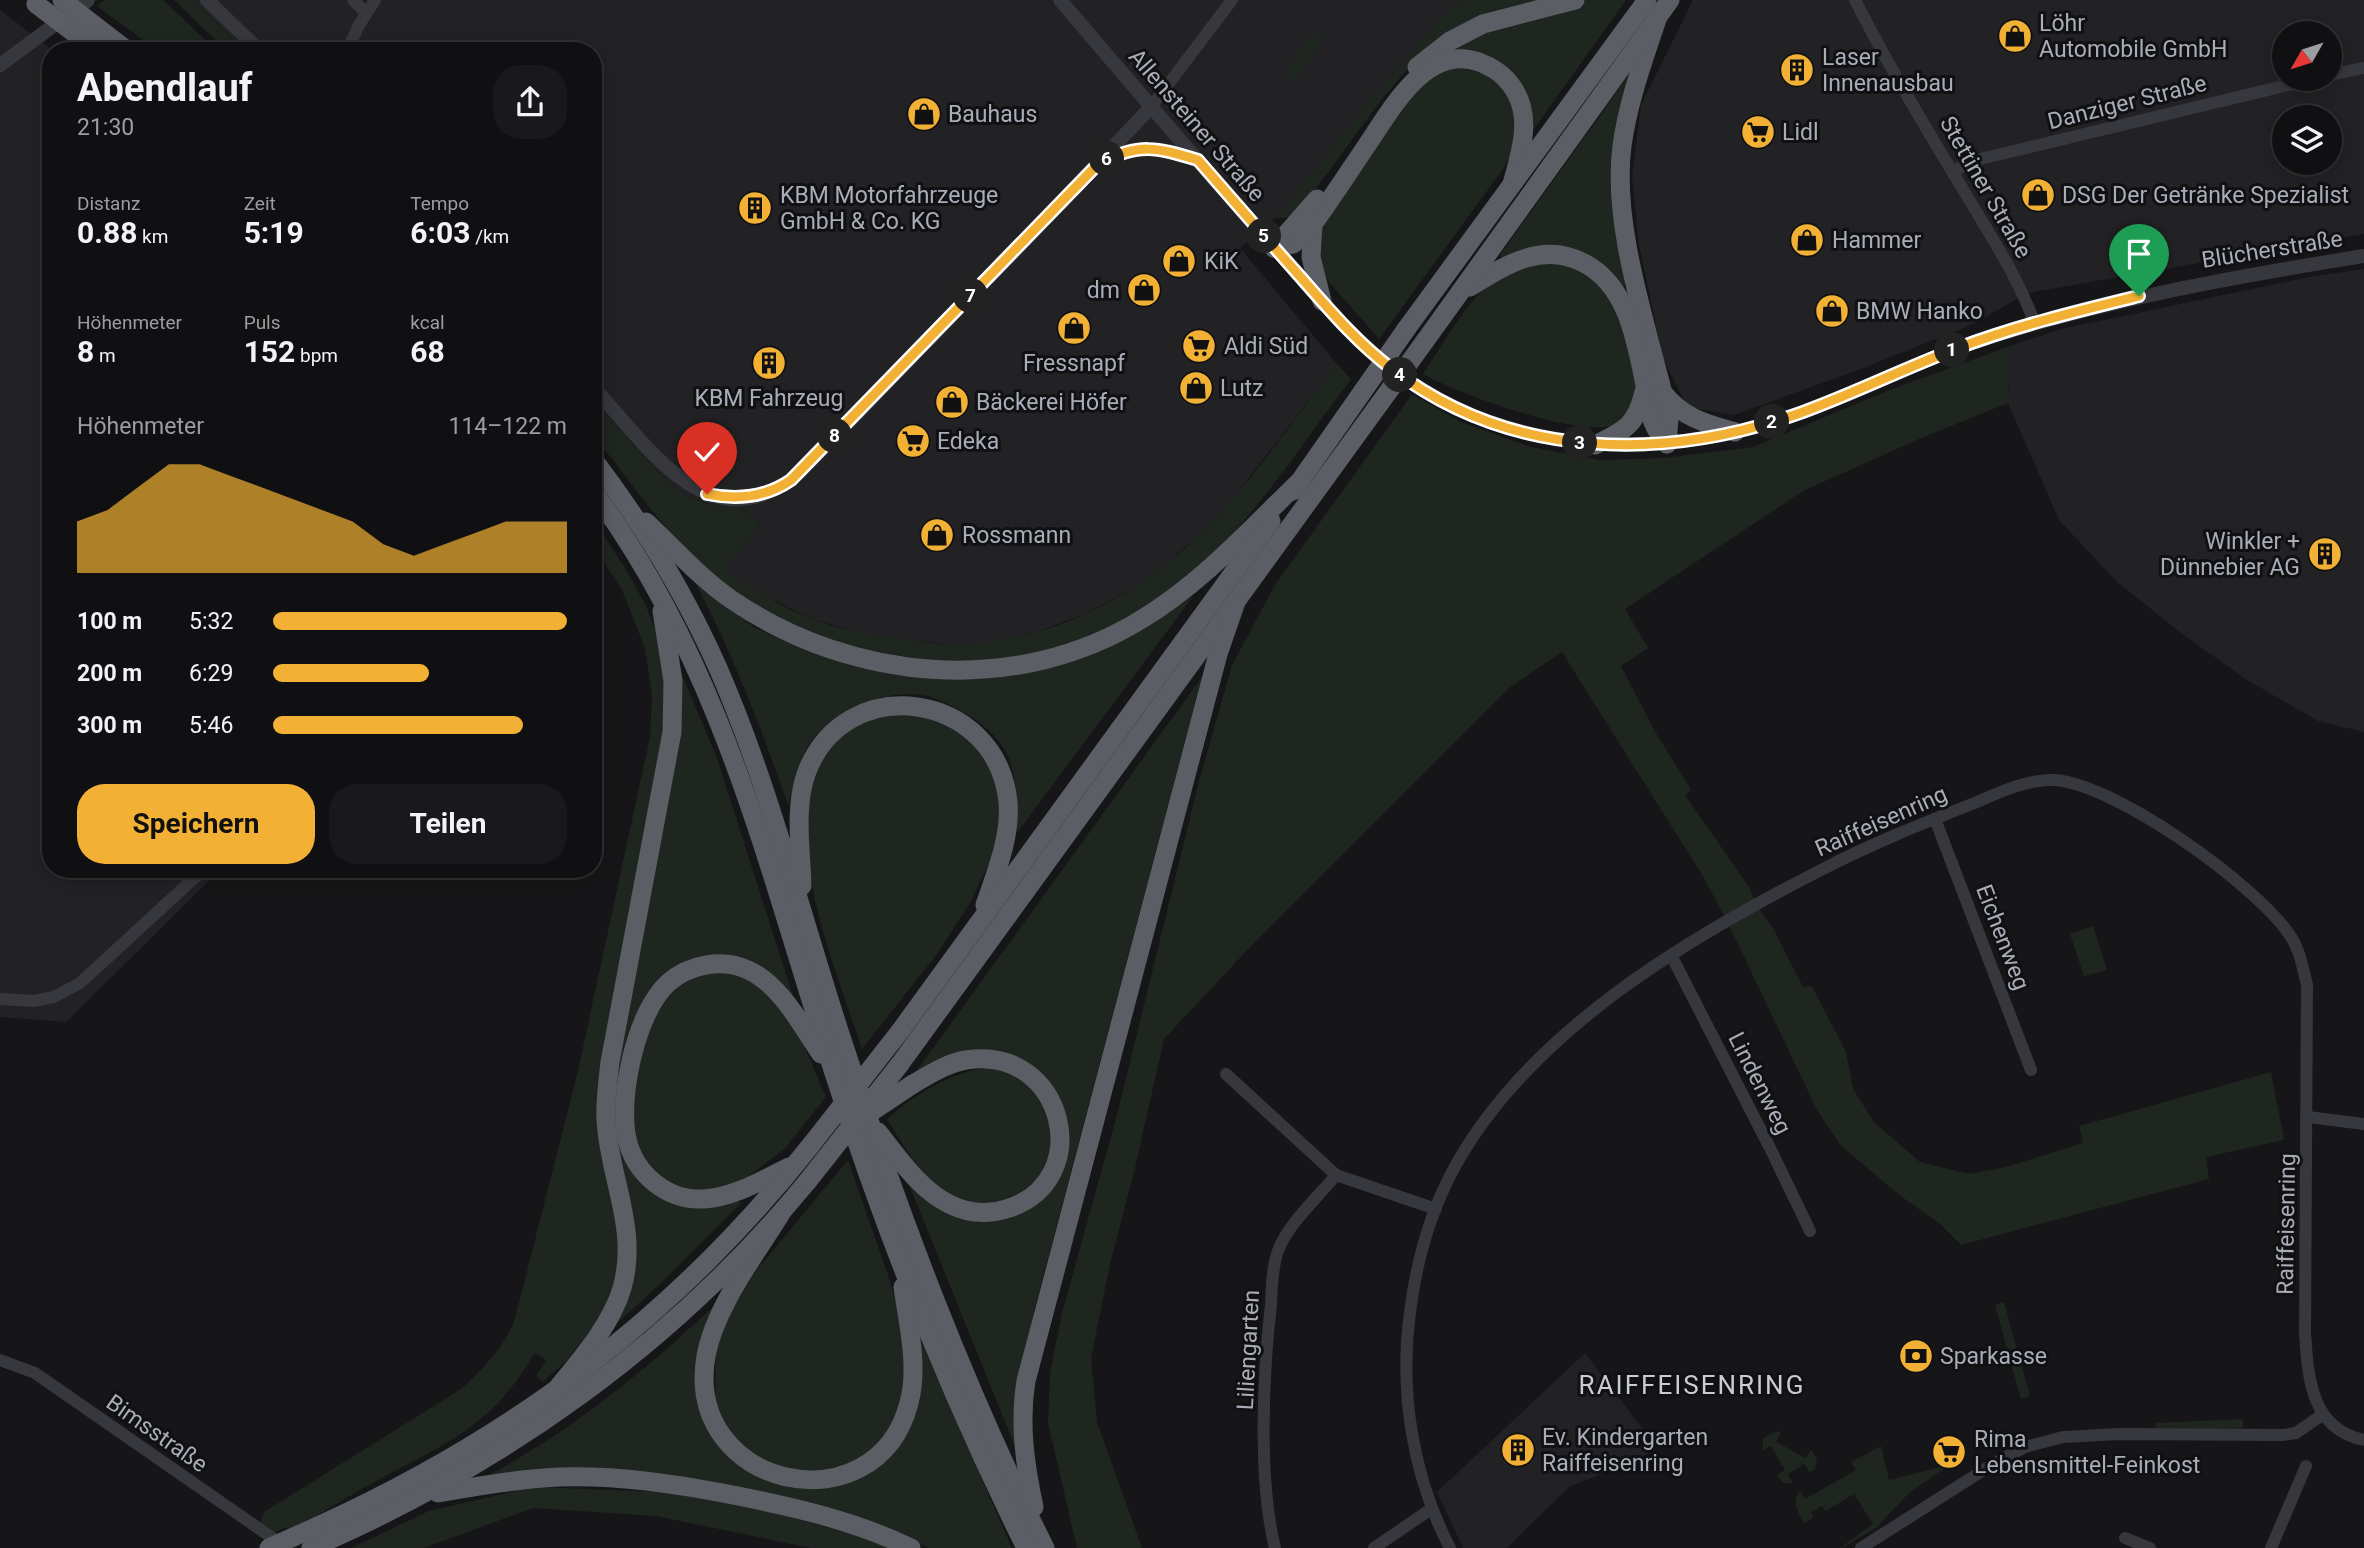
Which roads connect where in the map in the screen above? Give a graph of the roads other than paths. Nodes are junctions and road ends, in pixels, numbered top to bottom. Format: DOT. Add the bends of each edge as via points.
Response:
graph roads {
  1 [pos="62,0"];
  2 [pos="88,0"];
  3 [pos="207,0"];
  4 [pos="353,0"];
  5 [pos="375,0"];
  6 [pos="1060,0"];
  7 [pos="1232,0"];
  8 [pos="1575,0"];
  9 [pos="1670,0"];
  10 [pos="1855,0"];
  11 [pos="34,2"];
  12 [pos="1652,8"];
  13 [pos="366,13"];
  14 [pos="94,40"];
  15 [pos="251,42"];
  16 [pos="352,42"];
  17 [pos="0,65"];
  18 [pos="2364,68"];
  19 [pos="2342,72"];
  20 [pos="2272,89"];
  21 [pos="1151,107"];
  22 [pos="1198,160"];
  23 [pos="1099,163"];
  24 [pos="1953,172"];
  25 [pos="1512,184"];
  26 [pos="1313,224"];
  27 [pos="1275,248"];
  28 [pos="2364,256"];
  29 [pos="1460,293"];
  30 [pos="1322,301"];
  31 [pos="2035,324"];
  32 [pos="1654,390"];
  33 [pos="602,397"];
  34 [pos="1735,432"];
  35 [pos="1595,444"];
  36 [pos="1667,444"];
  37 [pos="602,471"];
  38 [pos="1301,480"];
  39 [pos="623,500"];
  40 [pos="602,504"];
  41 [pos="658,593"];
  42 [pos="1237,602"];
  43 [pos="1935,819"];
  44 [pos="194,878"];
  45 [pos="803,911"];
  46 [pos="979,921"];
  47 [pos="1671,955"];
  48 [pos="0,999"];
  49 [pos="2032,1070"];
  50 [pos="833,1072"];
  51 [pos="1226,1074"];
  52 [pos="2308,1117"];
  53 [pos="863,1123"];
  54 [pos="2364,1124"];
  55 [pos="796,1164"];
  56 [pos="1336,1175"];
  57 [pos="1436,1209"];
  58 [pos="780,1215"];
  59 [pos="1810,1231"];
  60 [pos="900,1261"];
  61 [pos="0,1360"];
  62 [pos="552,1395"];
  63 [pos="2322,1415"];
  64 [pos="2364,1440"];
  65 [pos="2305,1466"];
  66 [pos="424,1495"];
  67 [pos="1431,1508"];
  68 [pos="319,1538"];
  69 [pos="2125,1538"];
  70 [pos="1037,1544"];
  71 [pos="269,1548"];
  72 [pos="287,1548"];
  73 [pos="911,1548"];
  74 [pos="1275,1548"];
  75 [pos="1374,1548"];
  76 [pos="1450,1548"];
  77 [pos="1861,1548"];
  78 [pos="2150,1548"];
  79 [pos="2271,1548"];
  1 -- 14 [label="highway, bridge"];
  2 -- 17 [label="street"];
  3 -- 15 [label="street"];
  4 -- 13 [label="street"];
  5 -- 13 [label="street"];
  6 -- 21 [label="street, Allensteiner Straße"];
  7 -- 21 [label="street"];
  8 -- 27 [label="highway" via="1483,24 1431,55 1404,81"];
  9 -- 12 [label="highway"];
  10 -- 24 [label="street, Stettiner Straße"];
  11 -- 14 [label="highway, bridge"];
  12 -- 25 [label="highway"];
  12 -- 29 [label="highway"];
  12 -- 32 [label="highway" via="1620,168 1622,208"];
  13 -- 16 [label="street"];
  18 -- 19 [label="street"];
  20 -- 24 [label="street, Danziger Straße" via="1972,161"];
  21 -- 22 [label="street, Allensteiner Straße"];
  21 -- 23 [label="street"];
  22 -- 23 [label="street" via="1140,148"];
  22 -- 27 [label="street, Allensteiner Straße"];
  23 -- 33 [label="street" via="800,472 773,491 737,498 693,488 670,471"];
  24 -- 31 [label="street, Stettiner Straße" via="2020,288"];
  25 -- 26 [label="highway" via="1525,125 1519,98 1501,74 1487,65 1472,60 1446,62 1427,71 1405,92"];
  25 -- 38 [label="highway, bridge"];
  26 -- 27 [label="highway" via="1293,244"];
  26 -- 30 [label="highway" via="1311,257"];
  27 -- 30 [label="street, Allensteiner Straße"];
  28 -- 31 [label="street, Blücherstraße" via="2215,280"];
  29 -- 32 [label="highway" via="1527,256 1551,254 1577,260 1600,274 1618,297"];
  29 -- 42 [label="highway, bridge"];
  30 -- 35 [label="street, Allensteiner Straße" via="1378,358 1442,400 1525,432"];
  31 -- 34 [label="street, Blücherstraße" via="1960,347 1805,411"];
  32 -- 34 [label="highway" via="1688,416"];
  32 -- 35 [label="highway" via="1623,431"];
  32 -- 36 [label="highway" via="1652,423"];
  34 -- 36 [label="street, Blücherstraße"];
  35 -- 36 [label="street, Allensteiner Straße"];
  37 -- 39 [label="highway"];
  38 -- 39 [label="highway" via="1187,588 1120,632 1062,655 1008,667 964,670 878,663 796,636 755,615 710,583"];
  38 -- 46 [label="highway"];
  39 -- 45 [label="highway" via="670,576 717,667"];
  40 -- 41 [label="highway"];
  41 -- 50 [label="highway" via="702,677 741,776"];
  41 -- 62 [label="highway" via="673,681 672,732 606,1100 609,1142 629,1238 627,1261 612,1312"];
  42 -- 53 [label="highway, bridge" via="900,1064"];
  42 -- 70 [label="highway" via="1218,654 1026,1381 1023,1447"];
  43 -- 47 [label="street, Raiffeisenring" via="1811,875"];
  43 -- 49 [label="street, Eichenweg"];
  43 -- 52 [label="street, Raiffeisenring" via="2032,782 2051,779 2082,784 2221,867 2260,899 2298,952 2307,985"];
  44 -- 48 [label="street" via="80,983 54,997"];
  45 -- 46 [label="highway" via="800,808 814,757 837,730 863,714 910,706 938,711 964,723 983,741 1001,771 1008,803 1006,836"];
  45 -- 53 [label="highway"];
  46 -- 55 [label="highway, bridge"];
  47 -- 57 [label="street, Raiffeisenring" via="1601,1005 1514,1085 1454,1169"];
  47 -- 59 [label="street, Lindenweg"];
  50 -- 55 [label="highway" via="775,990 737,965 706,965 680,974 658,994 644,1020 625,1108 630,1149 646,1176 673,1194 702,1199 733,1193"];
  50 -- 60 [label="highway"];
  51 -- 56 [label="street"];
  52 -- 54 [label="street"];
  52 -- 63 [label="street, Raiffeisenring" via="2305,1333 2311,1387"];
  53 -- 53 [label="highway, bridge" via="913,1084 942,1069 966,1060 994,1059 1024,1070 1043,1088 1056,1110 1060,1143 1050,1174 1034,1193 1013,1207 981,1213 963,1210 928,1189"];
  53 -- 58 [label="highway, bridge"];
  53 -- 70 [label="highway"];
  55 -- 62 [label="highway" via="690,1280"];
  56 -- 57 [label="street"];
  56 -- 74 [label="street, Liliengarten" via="1287,1234 1275,1265 1265,1416"];
  57 -- 67 [label="street, Raiffeisenring" via="1422,1249 1405,1342 1408,1410"];
  58 -- 60 [label="highway" via="726,1304 710,1341 705,1369 707,1398 723,1437 744,1458 770,1473 814,1481 844,1474 871,1460 898,1429 909,1403 912,1375"];
  58 -- 66 [label="highway" via="675,1320 595,1387 526,1436"];
  60 -- 70 [label="highway" via="976,1443"];
  61 -- 72 [label="street, Bimsstraße" via="35,1373"];
  62 -- 68 [label="highway"];
  63 -- 64 [label="street, Raiffeisenring" via="2334,1427"];
  63 -- 77 [label="street" via="2296,1433 2283,1435 2119,1434 2040,1442 1993,1464"];
  65 -- 79 [label="street"];
  66 -- 68 [label="highway"];
  66 -- 73 [label="highway" via="551,1478 666,1483 817,1514"];
  67 -- 75 [label="street"];
  67 -- 76 [label="street, Raiffeisenring"];
  68 -- 71 [label="highway, bridge"];
  69 -- 78 [label="street"];
}
